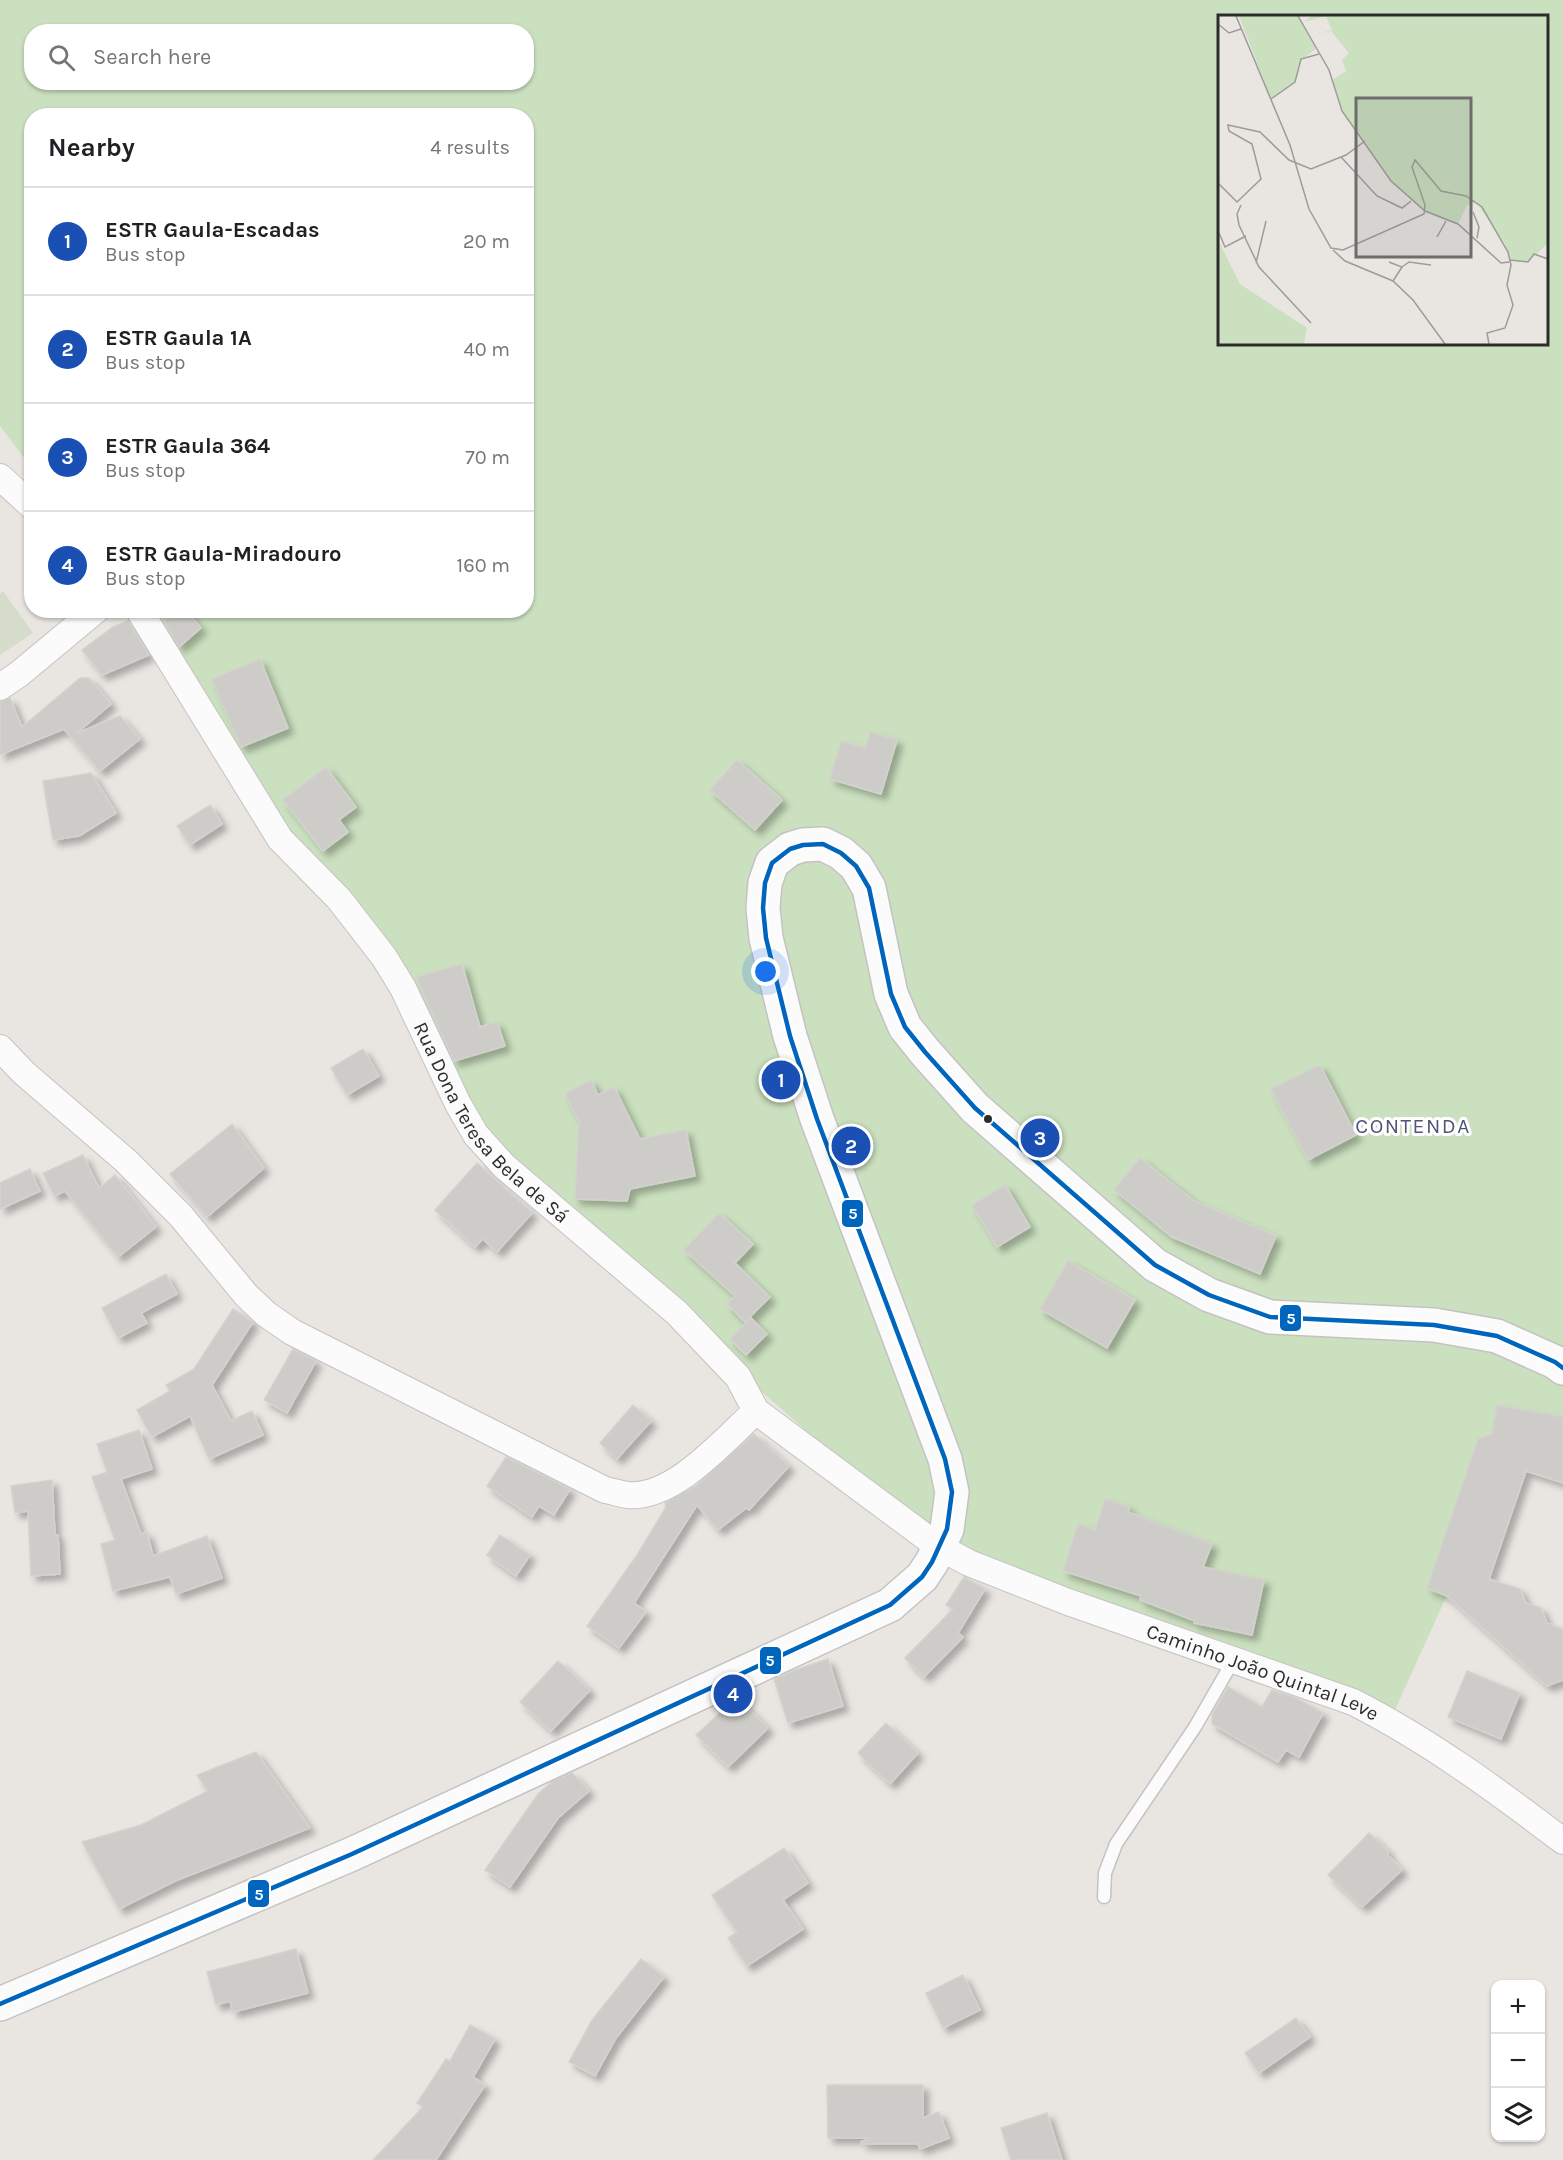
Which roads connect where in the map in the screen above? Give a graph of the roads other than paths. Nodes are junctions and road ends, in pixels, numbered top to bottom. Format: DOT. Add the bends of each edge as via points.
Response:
graph roads {
  1 [pos="0,477"];
  2 [pos="24,499"];
  3 [pos="86,618"];
  4 [pos="145,618"];
  5 [pos="0,687"];
  6 [pos="0,1048"];
  7 [pos="1563,1368"];
  8 [pos="756,1411"];
  9 [pos="939,1547"];
  10 [pos="1233,1661"];
  11 [pos="1563,1841"];
  12 [pos="1104,1897"];
  13 [pos="0,2004"];
  1 -- 2 [label="street"];
  3 -- 5 [label="street"];
  4 -- 8 [label="street, Rua Dona Teresa Bela de Sá" via="280,839 339,899 384,957 476,1135 504,1167 677,1313 738,1377"];
  6 -- 8 [label="street" via="126,1161 181,1216 266,1314 292,1332 605,1490 628,1495 654,1492 681,1479"];
  7 -- 9 [label="main road" via="1497,1336 1445,1327 1270,1317 1209,1295 1155,1265 975,1108 904,1027 891,994 869,888 856,866 841,853 823,844 803,845 790,849 772,863 763,908 766,938 790,1036 817,1119 945,1459 952,1492 947,1529"];
  8 -- 9 [label="street, Rua Dona Teresa Bela de Sá"];
  9 -- 10 [label="street, Caminho João Quintal Leve" via="1068,1602"];
  9 -- 13 [label="main road" via="922,1577 890,1605 352,1854"];
  10 -- 11 [label="street, Caminho João Quintal Leve" via="1353,1702 1390,1721 1490,1785"];
  10 -- 12 [label="lane" via="1195,1727 1116,1844 1105,1873"];
}
